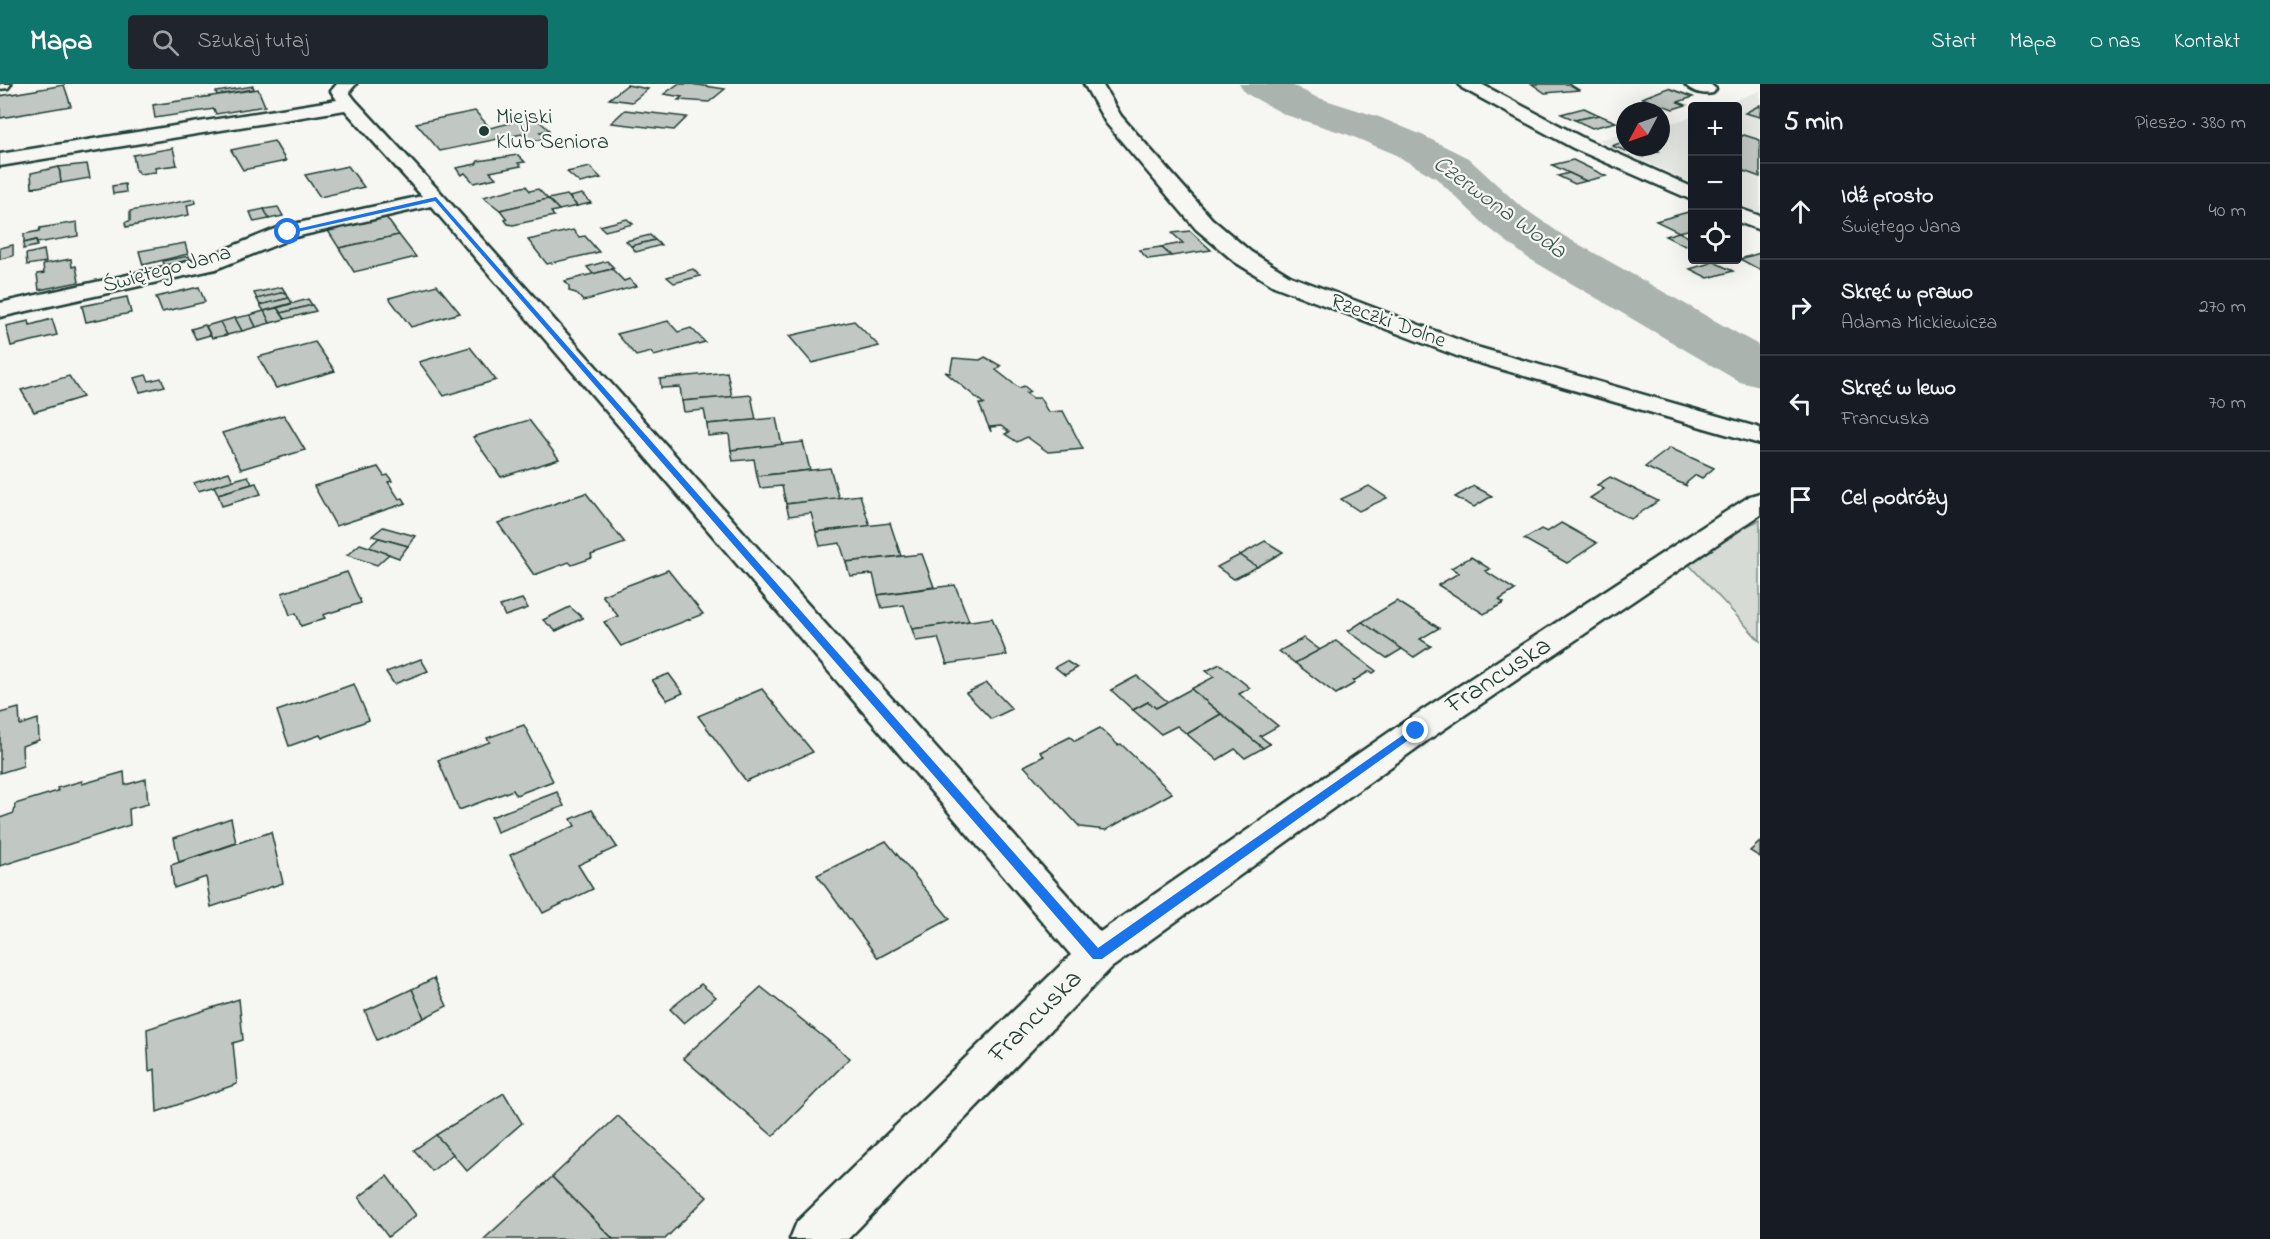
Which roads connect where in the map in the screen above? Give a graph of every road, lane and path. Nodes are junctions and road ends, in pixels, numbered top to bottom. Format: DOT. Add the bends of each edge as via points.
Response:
graph roads {
  1 [pos="1093,84"];
  2 [pos="1468,84"];
  3 [pos="348,94"];
  4 [pos="0,160"];
  5 [pos="1688,192"];
  6 [pos="436,199"];
  7 [pos="1742,216"];
  8 [pos="1760,224"];
  9 [pos="0,310"];
  10 [pos="1760,436"];
  11 [pos="1760,502"];
  12 [pos="1097,956"];
  13 [pos="814,1239"];
  1 -- 10 [label="street, Rzeczki Dolne" via="1113,119 1204,224 1243,257 1282,282 1471,353"];
  2 -- 5 [label="street" via="1580,144"];
  3 -- 4 [label="street"];
  3 -- 6 [label="street"];
  6 -- 9 [label="street, Świętego Jana" via="288,232 208,264"];
  6 -- 12 [label="street"];
  7 -- 8 [label="street"];
  11 -- 12 [label="street, Francuska" via="1416,731"];
  12 -- 13 [label="street, Francuska"];
}
